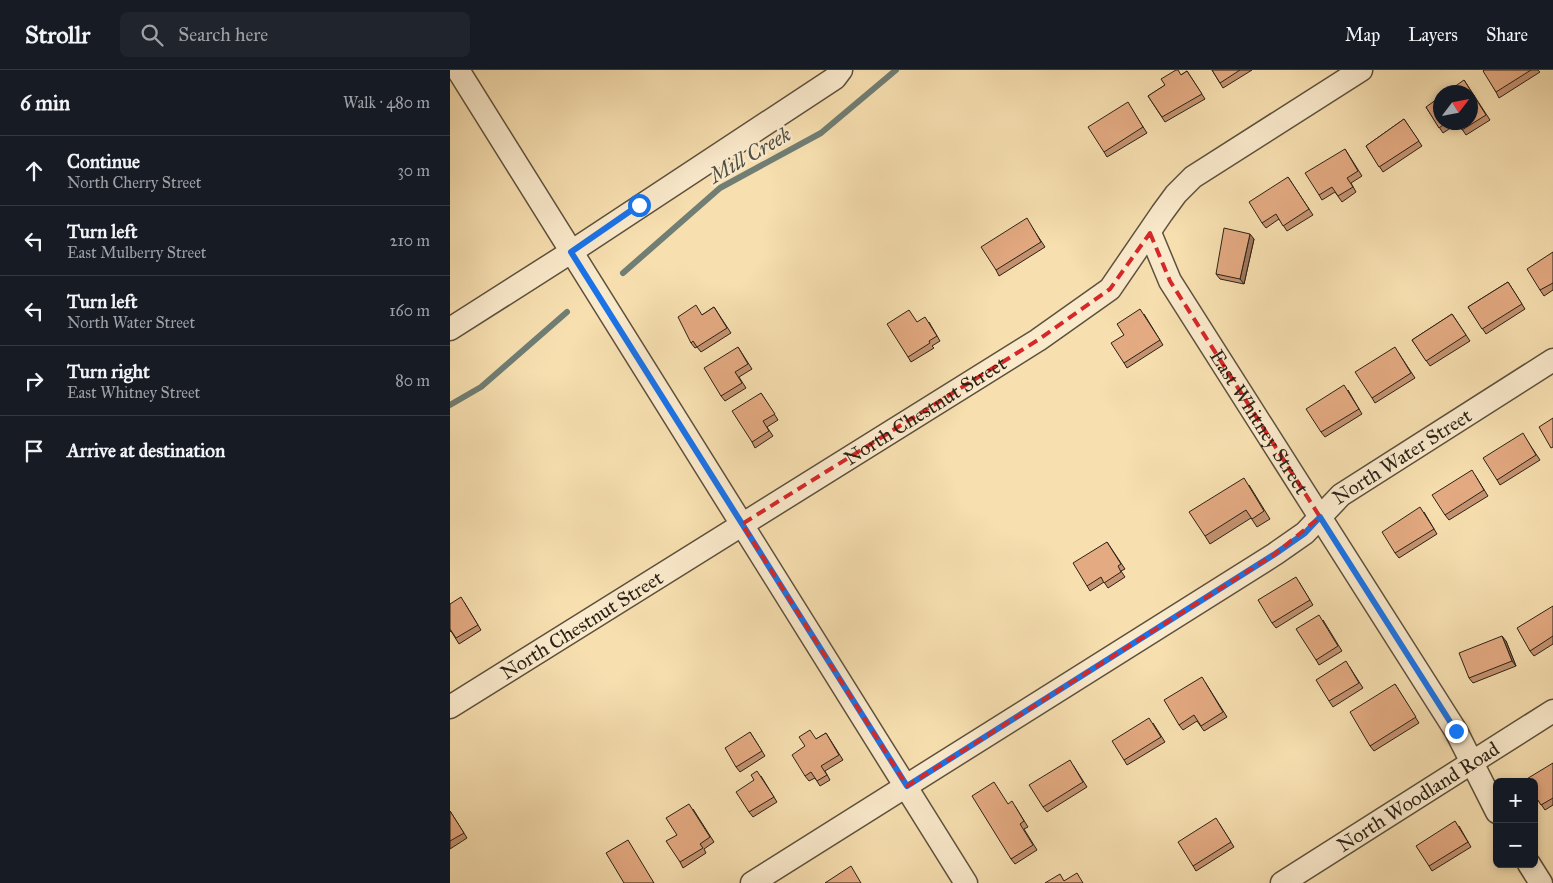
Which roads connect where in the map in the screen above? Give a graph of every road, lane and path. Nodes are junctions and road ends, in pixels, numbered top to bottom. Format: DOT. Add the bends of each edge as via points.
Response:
graph roads {
  1 [pos="458,70"];
  2 [pos="840,70"];
  3 [pos="1361,70"];
  4 [pos="1150,233"];
  5 [pos="571,252"];
  6 [pos="450,328"];
  7 [pos="1553,360"];
  8 [pos="1320,517"];
  9 [pos="742,524"];
  10 [pos="450,707"];
  11 [pos="1553,710"];
  12 [pos="1470,763"];
  13 [pos="907,786"];
  14 [pos="1493,805"];
  15 [pos="1532,868"];
  16 [pos="752,883"];
  17 [pos="966,883"];
  18 [pos="1282,883"];
  19 [pos="1541,883"];
  1 -- 5 [label="street"];
  2 -- 5 [label="street" via="835,78"];
  3 -- 4 [label="street, North Chestnut Street" via="1193,177 1176,194"];
  4 -- 8 [label="street, East Whitney Street" via="1170,281"];
  4 -- 9 [label="street, North Chestnut Street" via="1110,289 1038,340"];
  5 -- 6 [label="street"];
  5 -- 9 [label="street"];
  7 -- 8 [label="street, North Water Street" via="1341,495"];
  8 -- 12 [label="street, East Whitney Street" via="1456,731"];
  8 -- 13 [label="street, North Water Street" via="1305,533 1275,554"];
  9 -- 10 [label="street, North Chestnut Street"];
  9 -- 13 [label="street"];
  11 -- 12 [label="street, North Woodland Road"];
  12 -- 14 [label="street, East Whitney Street"];
  12 -- 18 [label="street, North Woodland Road"];
  13 -- 16 [label="street, North Water Street"];
  13 -- 17 [label="street"];
  15 -- 19 [label="street"];
}
